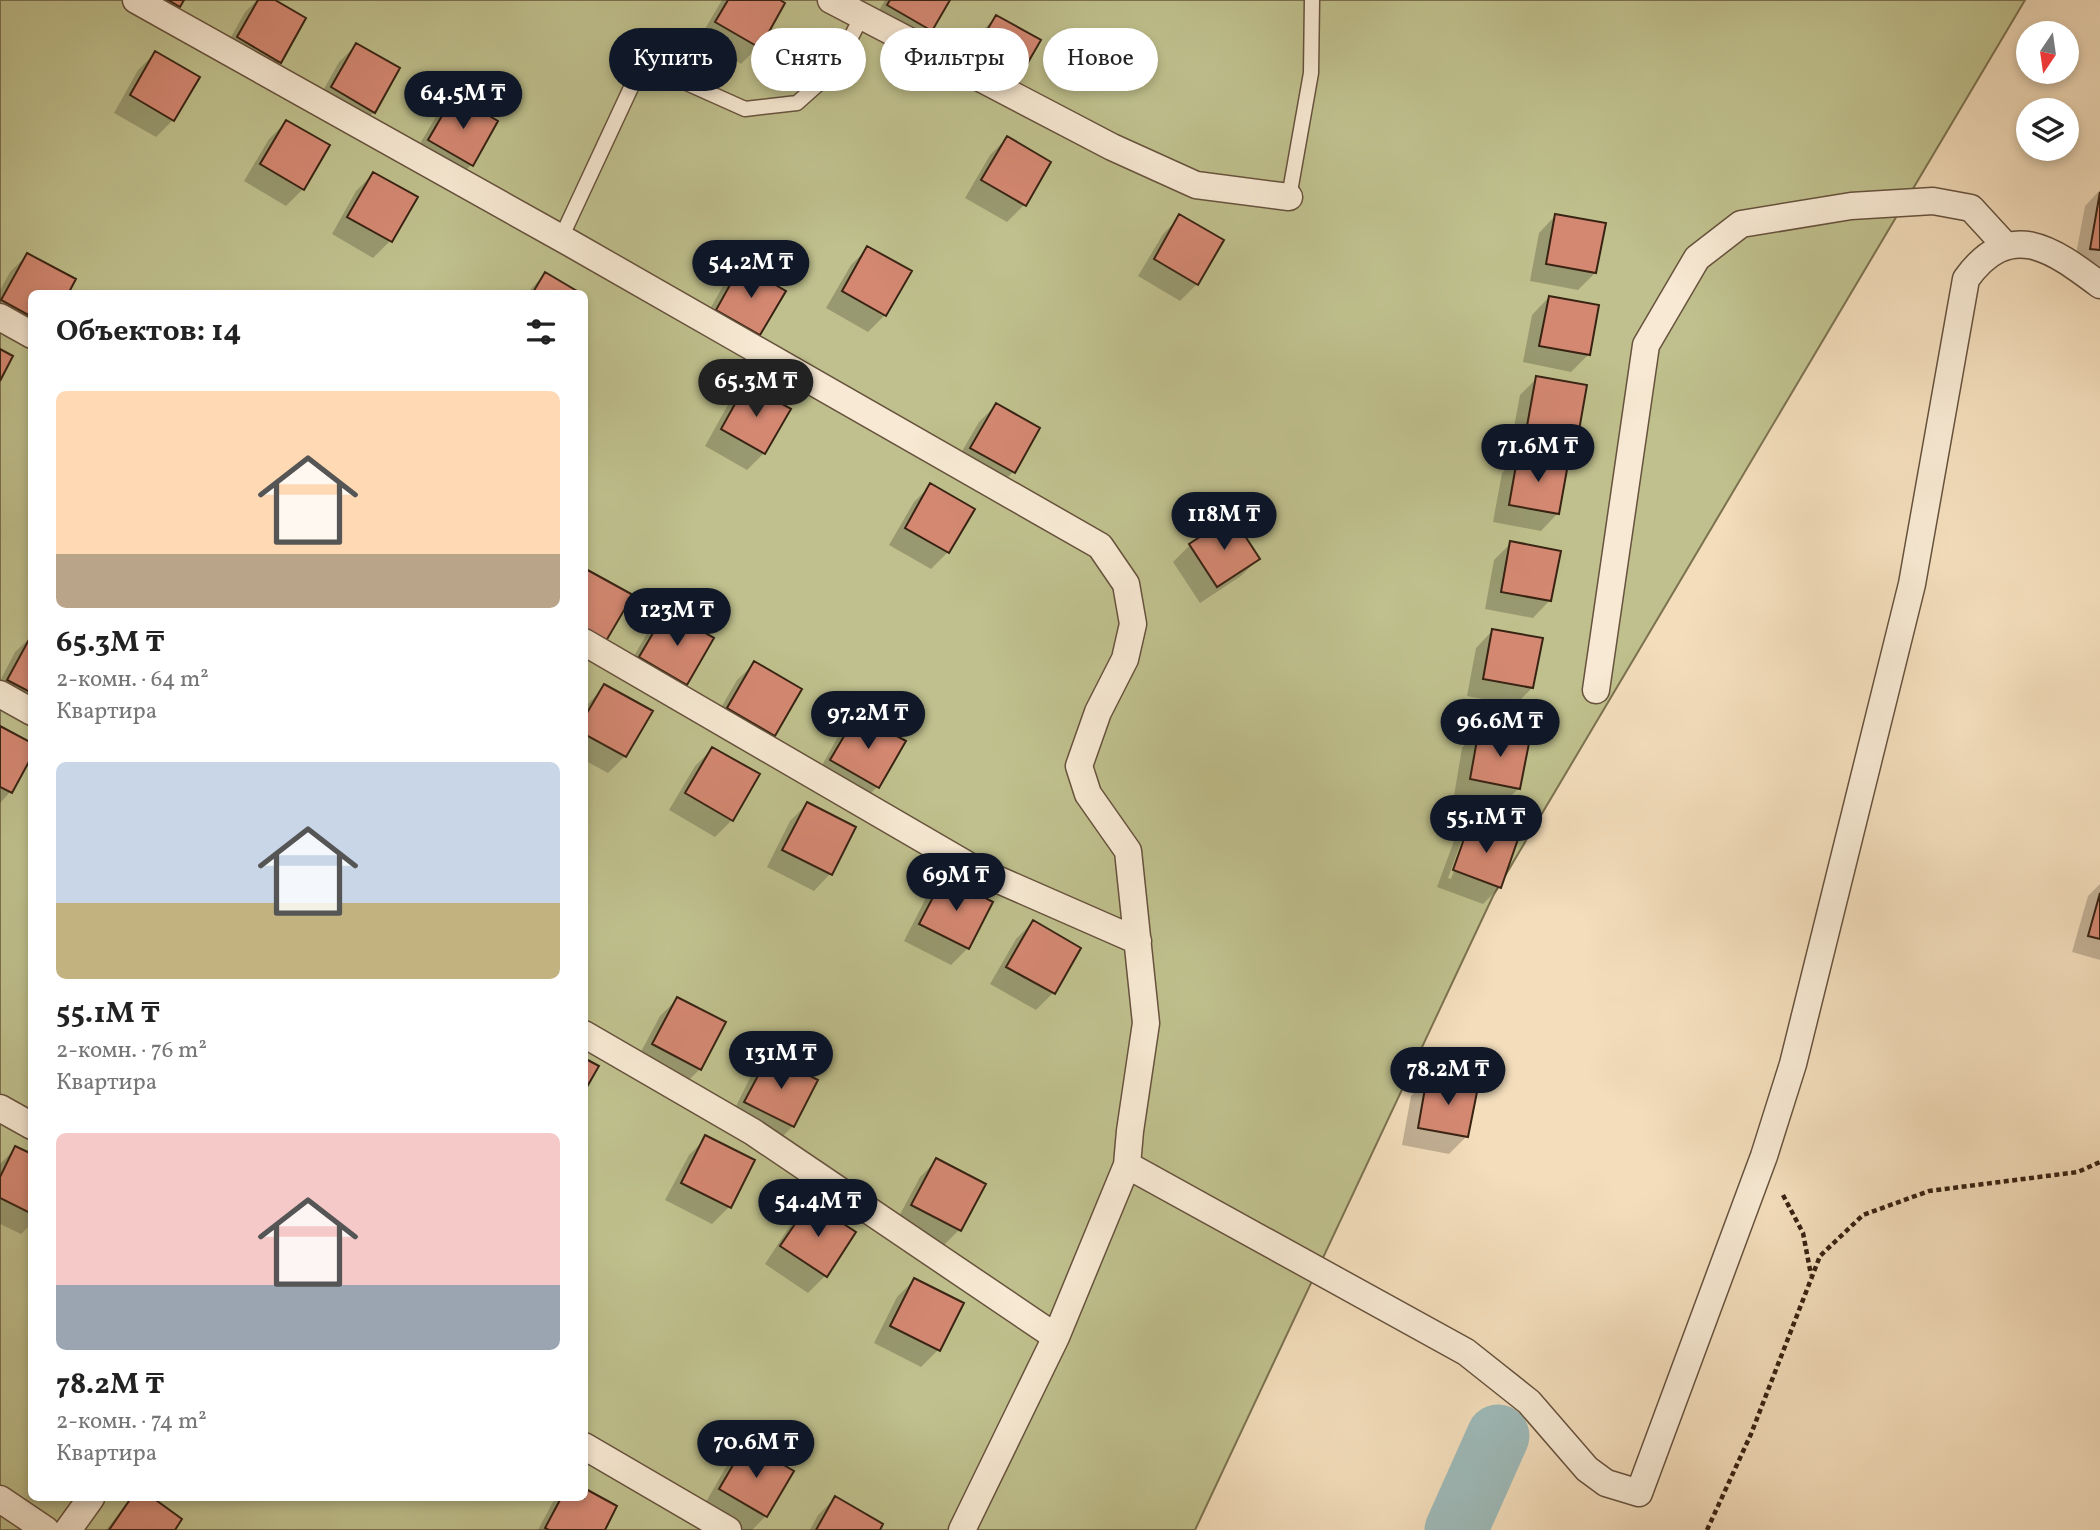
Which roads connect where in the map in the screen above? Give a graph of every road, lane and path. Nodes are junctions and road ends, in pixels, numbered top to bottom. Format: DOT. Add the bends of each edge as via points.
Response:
graph roads {
  1 [pos="136,0"];
  2 [pos="831,0"];
  3 [pos="1312,0"];
  4 [pos="862,16"];
  5 [pos="1289,197"];
  6 [pos="561,238"];
  7 [pos="2005,245"];
  8 [pos="2100,285"];
  9 [pos="0,317"];
  10 [pos="28,333"];
  11 [pos="588,644"];
  12 [pos="1596,690"];
  13 [pos="0,694"];
  14 [pos="28,710"];
  15 [pos="1138,942"];
  16 [pos="588,1036"];
  17 [pos="0,1108"];
  18 [pos="28,1124"];
  19 [pos="1764,1156"];
  20 [pos="2100,1162"];
  21 [pos="1127,1165"];
  22 [pos="1812,1276"];
  23 [pos="1056,1337"];
  24 [pos="588,1448"];
  25 [pos="0,1499"];
  26 [pos="89,1501"];
  27 [pos="46,1530"];
  28 [pos="68,1530"];
  29 [pos="728,1530"];
  30 [pos="962,1530"];
  31 [pos="1707,1530"];
  1 -- 6 [label="street"];
  2 -- 4 [label="street"];
  3 -- 5 [label="lane" via="1311,73"];
  4 -- 5 [label="street" via="1112,147 1196,184"];
  4 -- 6 [label="lane" via="834,69 797,103 745,109 660,71 635,79"];
  6 -- 15 [label="street" via="1100,546 1126,584 1133,624 1125,659 1098,712 1079,766 1088,794 1128,851"];
  7 -- 8 [label="street" via="2029,243 2066,258"];
  7 -- 12 [label="street" via="1971,208 1933,201 1850,206 1741,224 1697,258 1646,345"];
  7 -- 19 [label="street" via="1979,262 1966,279 1912,584 1793,1064"];
  9 -- 10 [label="street"];
  11 -- 15 [label="street" via="976,870"];
  13 -- 14 [label="street"];
  15 -- 21 [label="street" via="1146,1023"];
  16 -- 23 [label="street" via="752,1132"];
  17 -- 18 [label="street"];
  19 -- 21 [label="street" via="1639,1493 1606,1483 1587,1469 1529,1402 1466,1352"];
  19 -- 22 [label="path" via="1803,1233"];
  20 -- 22 [label="path" via="2078,1172 1928,1191 1863,1215 1820,1256"];
  21 -- 23 [label="street"];
  22 -- 31 [label="path" via="1751,1434"];
  23 -- 30 [label="street"];
  24 -- 29 [label="street"];
  25 -- 27 [label="street"];
  26 -- 28 [label="street"];
}
